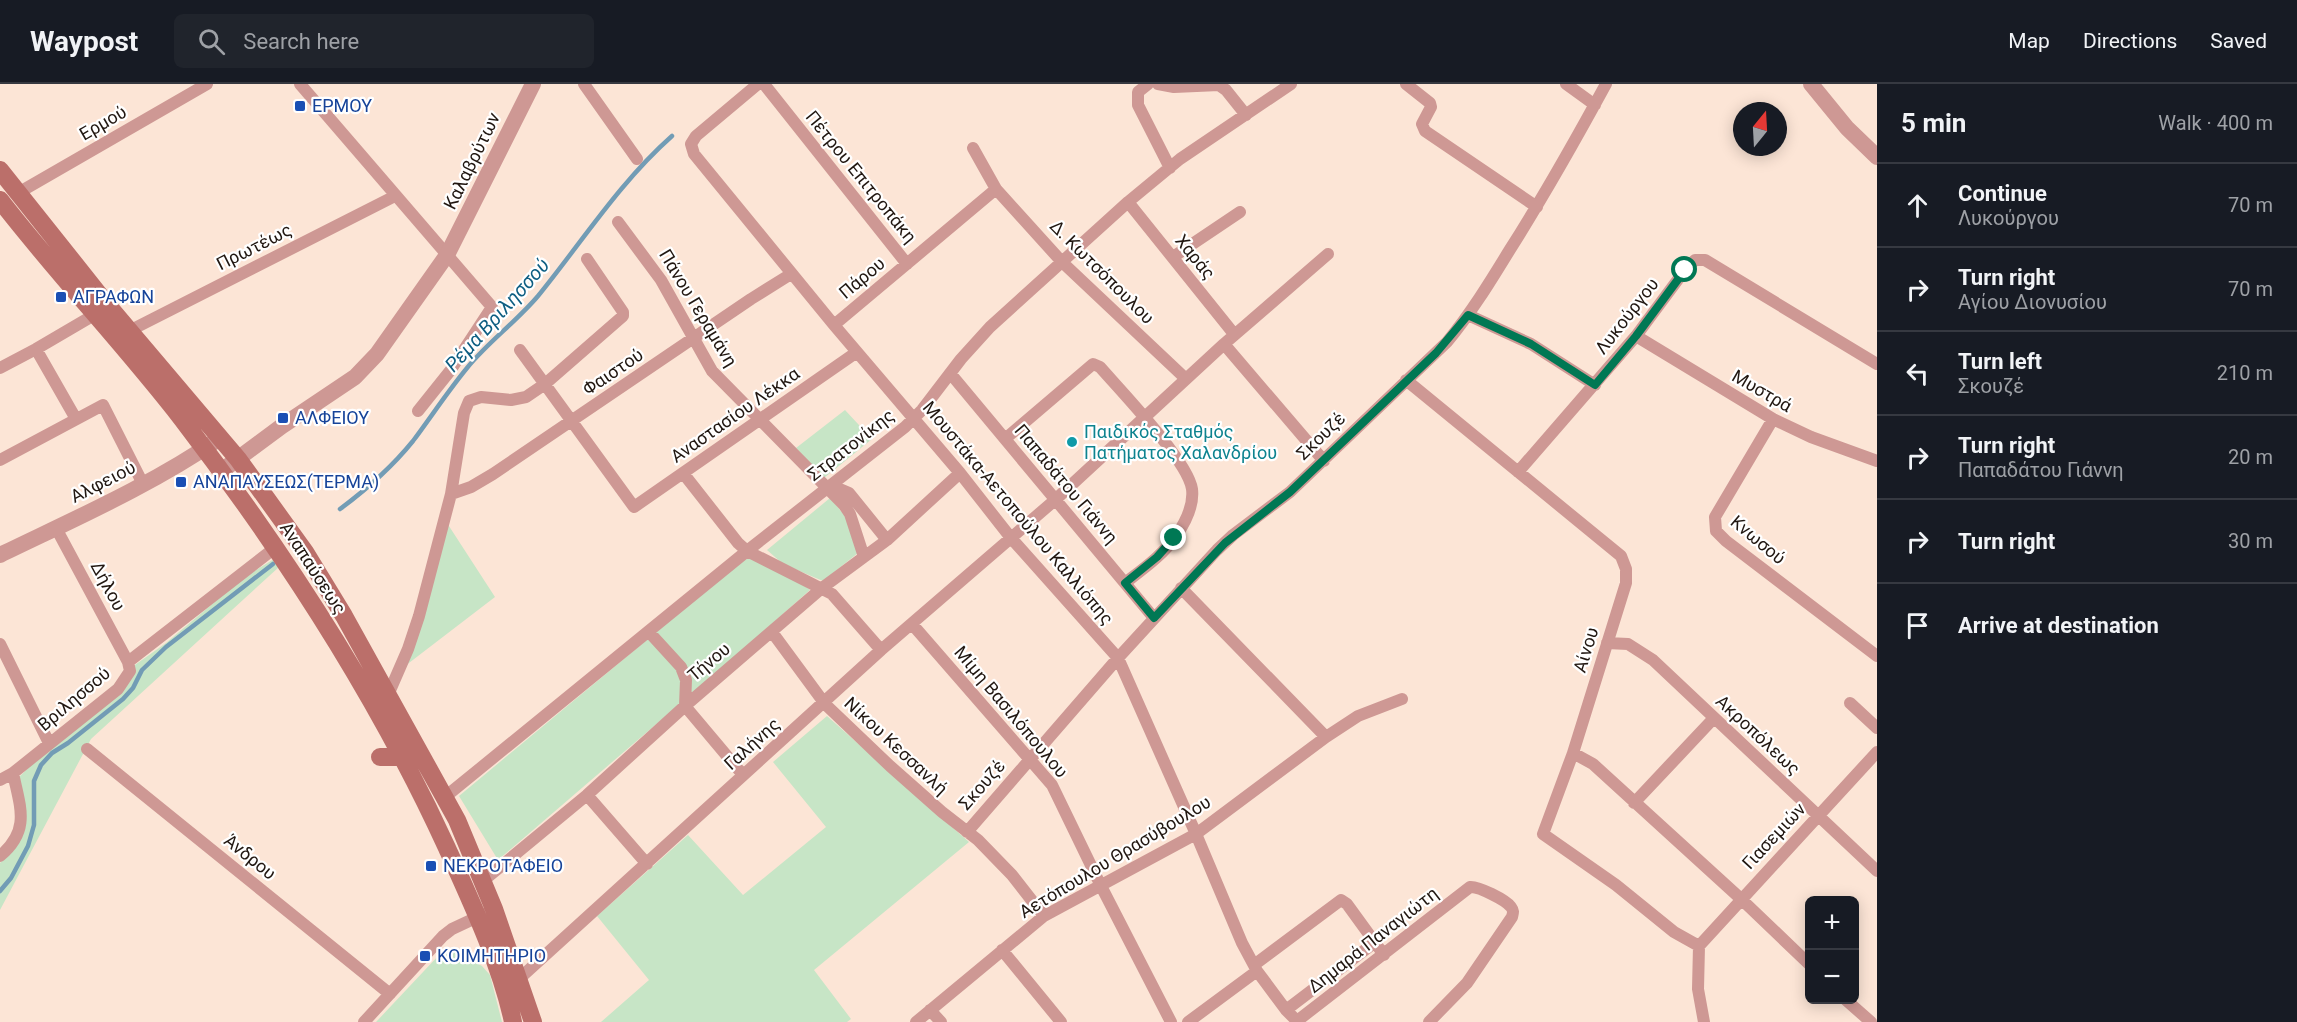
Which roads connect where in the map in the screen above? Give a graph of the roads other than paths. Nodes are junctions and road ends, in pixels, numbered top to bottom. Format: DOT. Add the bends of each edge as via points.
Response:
graph roads {
  1 [pos="207,84"];
  2 [pos="300,84"];
  3 [pos="533,84"];
  4 [pos="584,84"];
  5 [pos="758,84"];
  6 [pos="764,84"];
  7 [pos="1148,84"];
  8 [pos="1158,84"];
  9 [pos="1291,84"];
  10 [pos="1406,84"];
  11 [pos="1566,84"];
  12 [pos="1606,84"];
  13 [pos="1811,84"];
  14 [pos="1594,105"];
  15 [pos="1246,115"];
  16 [pos="973,148"];
  17 [pos="1877,158"];
  18 [pos="637,159"];
  19 [pos="1170,168"];
  20 [pos="0,170"];
  21 [pos="996,189"];
  22 [pos="18,193"];
  23 [pos="395,196"];
  24 [pos="0,200"];
  25 [pos="1128,202"];
  26 [pos="1537,207"];
  27 [pos="1240,212"];
  28 [pos="618,222"];
  29 [pos="1328,254"];
  30 [pos="447,255"];
  31 [pos="1173,257"];
  32 [pos="587,259"];
  33 [pos="1062,262"];
  34 [pos="907,264"];
  35 [pos="791,274"];
  36 [pos="94,315"];
  37 [pos="1468,315"];
  38 [pos="834,325"];
  39 [pos="129,331"];
  40 [pos="1234,334"];
  41 [pos="1636,336"];
  42 [pos="693,339"];
  43 [pos="1224,344"];
  44 [pos="36,350"];
  45 [pos="520,350"];
  46 [pos="856,352"];
  47 [pos="1877,364"];
  48 [pos="0,368"];
  49 [pos="950,373"];
  50 [pos="1185,378"];
  51 [pos="1406,380"];
  52 [pos="544,384"];
  53 [pos="1595,385"];
  54 [pos="418,411"];
  55 [pos="914,418"];
  56 [pos="1143,418"];
  57 [pos="76,419"];
  58 [pos="760,419"];
  59 [pos="1773,419"];
  60 [pos="571,420"];
  61 [pos="1005,439"];
  62 [pos="229,449"];
  63 [pos="0,460"];
  64 [pos="212,461"];
  65 [pos="1323,461"];
  66 [pos="1877,461"];
  67 [pos="1518,472"];
  68 [pos="683,473"];
  69 [pos="960,473"];
  70 [pos="143,484"];
  71 [pos="827,487"];
  72 [pos="451,494"];
  73 [pos="1055,500"];
  74 [pos="56,528"];
  75 [pos="1011,538"];
  76 [pos="887,540"];
  77 [pos="276,547"];
  78 [pos="747,551"];
  79 [pos="0,555"];
  80 [pos="864,557"];
  81 [pos="1125,583"];
  82 [pos="822,588"];
  83 [pos="1181,588"];
  84 [pos="1154,618"];
  85 [pos="912,624"];
  86 [pos="649,632"];
  87 [pos="772,632"];
  88 [pos="0,644"];
  89 [pos="1607,644"];
  90 [pos="881,650"];
  91 [pos="1877,656"];
  92 [pos="1118,658"];
  93 [pos="128,662"];
  94 [pos="388,694"];
  95 [pos="1402,699"];
  96 [pos="1850,703"];
  97 [pos="825,704"];
  98 [pos="685,706"];
  99 [pos="1714,718"];
  100 [pos="1877,728"];
  101 [pos="1326,737"];
  102 [pos="49,743"];
  103 [pos="87,748"];
  104 [pos="1877,752"];
  105 [pos="1573,753"];
  106 [pos="403,757"];
  107 [pos="380,758"];
  108 [pos="1030,759"];
  109 [pos="13,773"];
  110 [pos="744,775"];
  111 [pos="0,780"];
  112 [pos="587,795"];
  113 [pos="445,797"];
  114 [pos="1634,803"];
  115 [pos="1817,816"];
  116 [pos="967,832"];
  117 [pos="1196,834"];
  118 [pos="0,855"];
  119 [pos="647,864"];
  120 [pos="1877,871"];
  121 [pos="483,881"];
  122 [pos="1100,884"];
  123 [pos="1740,898"];
  124 [pos="494,909"];
  125 [pos="1044,916"];
  126 [pos="477,917"];
  127 [pos="1374,943"];
  128 [pos="1699,946"];
  129 [pos="1002,950"];
  130 [pos="1384,955"];
  131 [pos="1805,962"];
  132 [pos="1255,968"];
  133 [pos="520,978"];
  134 [pos="390,994"];
  135 [pos="1851,1004"];
  136 [pos="930,1010"];
  137 [pos="1286,1010"];
  138 [pos="364,1022"];
  139 [pos="513,1022"];
  140 [pos="533,1022"];
  141 [pos="916,1022"];
  142 [pos="940,1022"];
  143 [pos="1061,1022"];
  144 [pos="1171,1022"];
  145 [pos="1188,1022"];
  146 [pos="1298,1022"];
  147 [pos="1430,1022"];
  148 [pos="1704,1022"];
  149 [pos="1870,1022"];
  1 -- 22 [label="street, Ερμού"];
  2 -- 23 [label="street"];
  3 -- 30 [label="street, Καλαβρύτων"];
  4 -- 18 [label="street"];
  5 -- 35 [label="street, Μουστάκα-Αετοπούλου Καλλιόπης" via="696,136 692,150"];
  6 -- 34 [label="street, Πέτρου Επιτροπάκη"];
  7 -- 19 [label="street" via="1138,92 1137,105"];
  8 -- 15 [label="street" via="1219,85"];
  9 -- 15 [label="street, Στρατονίκης"];
  10 -- 26 [label="street" via="1430,103 1422,124 1425,131"];
  11 -- 14 [label="street"];
  12 -- 14 [label="street, Σκουζέ"];
  13 -- 17 [label="street"];
  14 -- 26 [label="street, Σκουζέ"];
  15 -- 19 [label="street, Στρατονίκης"];
  16 -- 21 [label="street, Δ. Κωτσόπουλου"];
  19 -- 25 [label="street, Στρατονίκης"];
  20 -- 22 [label="main road, Αναπαύσεως"];
  21 -- 33 [label="street, Δ. Κωτσόπουλου"];
  21 -- 34 [label="street, Πάρου"];
  22 -- 39 [label="main road, Αναπαύσεως"];
  23 -- 30 [label="street"];
  23 -- 39 [label="street, Πρωτέως"];
  24 -- 36 [label="main road, Αναπαύσεως"];
  25 -- 31 [label="street, Χαράς"];
  25 -- 33 [label="street, Στρατονίκης"];
  26 -- 37 [label="street, Σκουζέ"];
  27 -- 31 [label="street"];
  28 -- 42 [label="street, Πάνου Γεραμάνη" via="662,280"];
  29 -- 40 [label="street"];
  30 -- 54 [label="street" via="492,307"];
  30 -- 62 [label="street, Αλφειού" via="362,371 282,426 256,434"];
  31 -- 40 [label="street, Χαράς"];
  32 -- 52 [label="street" via="624,314"];
  33 -- 49 [label="street, Στρατονίκης" via="990,327"];
  33 -- 50 [label="street, Δ. Κωτσόπουλου"];
  34 -- 38 [label="street, Πάρου"];
  35 -- 38 [label="street, Μουστάκα-Αετοπούλου Καλλιόπης"];
  35 -- 42 [label="street, Φαιστού"];
  36 -- 44 [label="street"];
  36 -- 64 [label="main road, Αναπαύσεως"];
  37 -- 51 [label="street, Σκουζέ" via="1447,342"];
  37 -- 53 [label="street" via="1531,344"];
  38 -- 46 [label="street, Μουστάκα-Αετοπούλου Καλλιόπης"];
  39 -- 62 [label="main road, Αναπαύσεως"];
  40 -- 43 [label="street, Γαλήνης"];
  41 -- 47 [label="street, Λυκούργου" via="1691,263 1700,259"];
  41 -- 53 [label="street, Λυκούργου"];
  41 -- 59 [label="street, Μυστρά"];
  42 -- 58 [label="street, Πάνου Γεραμάνη" via="711,371"];
  42 -- 60 [label="street, Φαιστού"];
  43 -- 50 [label="street, Γαλήνης"];
  43 -- 65 [label="street"];
  44 -- 48 [label="street"];
  44 -- 57 [label="street"];
  45 -- 52 [label="street"];
  46 -- 55 [label="street, Μουστάκα-Αετοπούλου Καλλιόπης"];
  46 -- 58 [label="street, Αναστασίου Λέκκα"];
  49 -- 55 [label="street, Στρατονίκης"];
  49 -- 61 [label="street, Παπαδάτου Γιάννη"];
  50 -- 56 [label="street, Γαλήνης"];
  51 -- 65 [label="street, Σκουζέ"];
  51 -- 67 [label="street, Αίνου"];
  52 -- 60 [label="street"];
  52 -- 72 [label="street" via="522,398 481,397 469,401"];
  53 -- 67 [label="street, Λυκούργου"];
  55 -- 69 [label="street, Μουστάκα-Αετοπούλου Καλλιόπης"];
  55 -- 71 [label="street, Στρατονίκης"];
  56 -- 61 [label="street" via="1100,367 1093,364"];
  56 -- 73 [label="street, Γαλήνης"];
  56 -- 81 [label="street" via="1180,464 1190,481 1192,495 1188,513 1174,538"];
  57 -- 63 [label="street"];
  57 -- 70 [label="street" via="103,405"];
  58 -- 68 [label="street, Αναστασίου Λέκκα"];
  58 -- 71 [label="street, Πάνου Γεραμάνη"];
  59 -- 66 [label="street, Μυστρά"];
  59 -- 91 [label="street, Κνωσού" via="1715,517 1716,531"];
  60 -- 68 [label="street, Αναστασίου Λέκκα" via="634,507"];
  60 -- 72 [label="street, Φαιστού" via="471,487"];
  61 -- 73 [label="street, Παπαδάτου Γιάννη"];
  62 -- 64 [label="street, Αλφειού"];
  62 -- 64 [label="street, Αλφειού"];
  62 -- 94 [label="main road, Αναπαύσεως" via="305,552"];
  64 -- 70 [label="street, Αλφειού"];
  64 -- 77 [label="main road, Αναπαύσεως"];
  65 -- 83 [label="street, Σκουζέ" via="1233,535"];
  67 -- 89 [label="street, Αίνου" via="1621,556 1626,583"];
  68 -- 78 [label="street"];
  69 -- 75 [label="street, Μουστάκα-Αετοπούλου Καλλιόπης"];
  69 -- 76 [label="street, Τήνου"];
  70 -- 74 [label="street, Αλφειού"];
  71 -- 76 [label="street" via="849,494"];
  71 -- 78 [label="street, Στρατονίκης"];
  71 -- 80 [label="street, Πάνου Γεραμάνη" via="847,509"];
  72 -- 94 [label="street" via="408,649"];
  73 -- 75 [label="street, Γαλήνης"];
  73 -- 81 [label="street, Παπαδάτου Γιάννη"];
  74 -- 79 [label="street, Αλφειού"];
  74 -- 93 [label="street, Δήλου"];
  75 -- 85 [label="street, Γαλήνης"];
  75 -- 92 [label="street, Μουστάκα-Αετοπούλου Καλλιόπης"];
  76 -- 80 [label="street, Τήνου"];
  77 -- 93 [label="street, Βριλησσού"];
  77 -- 106 [label="main road, Αναπαύσεως" via="327,627 362,698"];
  78 -- 82 [label="street"];
  78 -- 86 [label="street, Στρατονίκης"];
  80 -- 82 [label="street, Τήνου"];
  81 -- 84 [label="street, Παπαδάτου Γιάννη"];
  82 -- 87 [label="street, Τήνου"];
  82 -- 90 [label="street" via="832,594"];
  83 -- 84 [label="street, Σκουζέ"];
  83 -- 101 [label="street"];
  84 -- 92 [label="street, Σκουζέ"];
  85 -- 90 [label="street, Γαλήνης"];
  85 -- 108 [label="street, Μίμη Βασιλόπουλου"];
  86 -- 98 [label="street" via="681,666 686,680"];
  86 -- 113 [label="street, Στρατονίκης"];
  87 -- 97 [label="street, Νίκου Κεσσανλή"];
  87 -- 98 [label="street, Τήνου"];
  88 -- 102 [label="street"];
  89 -- 99 [label="street, Ακροπόλεως" via="1635,647"];
  89 -- 105 [label="street, Αίνου"];
  90 -- 97 [label="street, Γαλήνης"];
  92 -- 108 [label="street, Σκουζέ"];
  92 -- 117 [label="street, Μουστάκα-Αετοπούλου Καλλιόπης"];
  93 -- 102 [label="street, Βριλησσού" via="130,671 122,685"];
  94 -- 113 [label="main road, Αναπαύσεως"];
  95 -- 101 [label="street, Αετόπουλου Θρασύβουλου" via="1358,716"];
  96 -- 100 [label="street"];
  97 -- 110 [label="street, Γαλήνης"];
  97 -- 116 [label="street, Νίκου Κεσσανλή"];
  98 -- 110 [label="street"];
  98 -- 112 [label="street, Τήνου"];
  99 -- 114 [label="street"];
  99 -- 115 [label="street, Ακροπόλεως"];
  101 -- 117 [label="street, Αετόπουλου Θρασύβουλου"];
  102 -- 109 [label="street, Βριλησσού"];
  103 -- 134 [label="street, Άνδρου"];
  104 -- 115 [label="street, Γιασεμιών"];
  105 -- 114 [label="street" via="1593,764"];
  105 -- 128 [label="street, Αίνου" via="1543,834 1674,932"];
  106 -- 107 [label="main road"];
  106 -- 126 [label="main road, Αναπαύσεως"];
  108 -- 116 [label="street, Σκουζέ"];
  108 -- 122 [label="street, Μίμη Βασιλόπουλου" via="1052,785"];
  109 -- 111 [label="street, Βριλησσού"];
  109 -- 118 [label="street" via="22,821 13,843"];
  110 -- 119 [label="street, Γαλήνης"];
  112 -- 119 [label="street"];
  112 -- 121 [label="street, Τήνου"];
  113 -- 121 [label="main road, Αναπαύσεως"];
  114 -- 123 [label="street"];
  115 -- 120 [label="street, Ακροπόλεως"];
  115 -- 123 [label="street, Γιασεμιών"];
  116 -- 125 [label="street, Νίκου Κεσσανλή" via="1012,875"];
  117 -- 122 [label="street, Αετόπουλου Θρασύβουλου"];
  117 -- 132 [label="street, Μουστάκα-Αετοπούλου Καλλιόπης"];
  119 -- 133 [label="street, Γαλήνης"];
  121 -- 124 [label="main road, Αναπαύσεως"];
  122 -- 125 [label="street, Αετόπουλου Θρασύβουλου"];
  122 -- 144 [label="street, Μίμη Βασιλόπουλου"];
  123 -- 128 [label="street, Γιασεμιών"];
  123 -- 131 [label="street"];
  124 -- 126 [label="street"];
  124 -- 133 [label="main road, Αναπαύσεως"];
  125 -- 129 [label="street, Αετόπουλου Θρασύβουλου"];
  126 -- 134 [label="street" via="443,936"];
  126 -- 139 [label="main road, Αναπαύσεως"];
  127 -- 130 [label="street"];
  127 -- 132 [label="street" via="1341,900"];
  127 -- 137 [label="street"];
  128 -- 148 [label="street" via="1698,988"];
  129 -- 136 [label="street, Αετόπουλου Θρασύβουλου"];
  129 -- 143 [label="street"];
  130 -- 146 [label="street, Δημαρά Παναγιώτη"];
  130 -- 147 [label="street, Δημαρά Παναγιώτη" via="1470,887 1478,886 1509,905 1512,917 1467,983"];
  132 -- 137 [label="street, Μουστάκα-Αετοπούλου Καλλιόπης"];
  132 -- 145 [label="street"];
  133 -- 140 [label="main road, Αναπαύσεως"];
  134 -- 138 [label="street"];
  135 -- 149 [label="street"];
  136 -- 141 [label="street, Αετόπουλου Θρασύβουλου"];
  136 -- 142 [label="street"];
  137 -- 146 [label="street, Μουστάκα-Αετοπούλου Καλλιόπης"];
}
